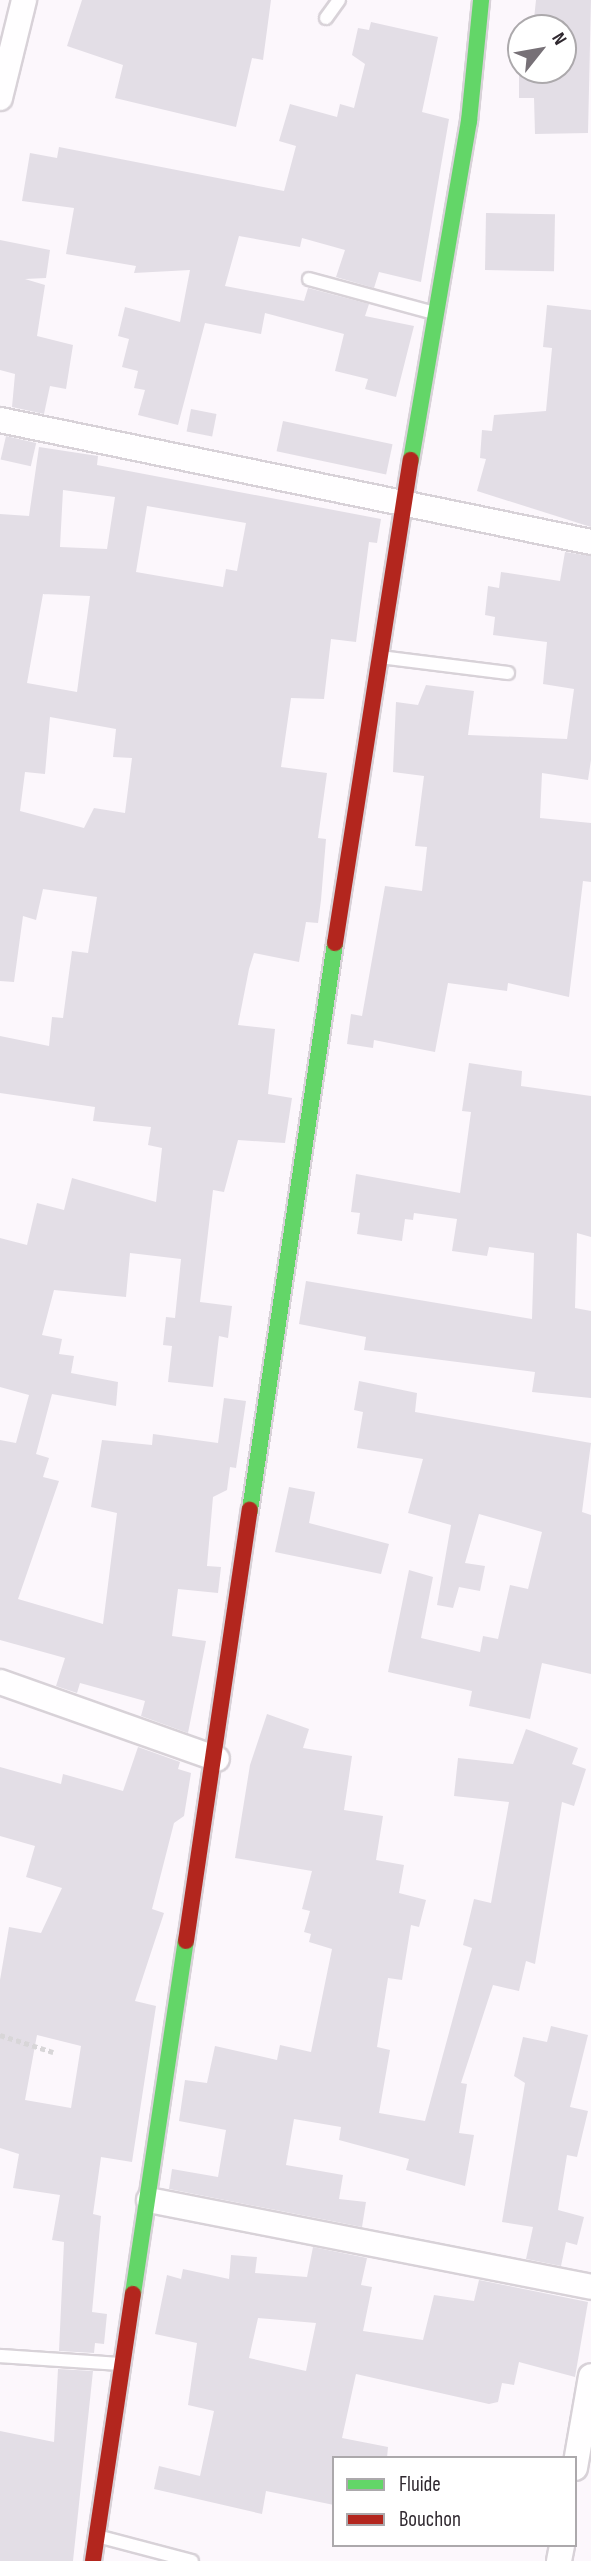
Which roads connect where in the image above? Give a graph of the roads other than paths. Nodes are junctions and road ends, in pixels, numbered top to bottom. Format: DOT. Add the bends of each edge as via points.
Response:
graph roads {
  1 [pos="24,0"];
  2 [pos="339,0"];
  3 [pos="481,0"];
  4 [pos="326,18"];
  5 [pos="0,98"];
  6 [pos="309,279"];
  7 [pos="437,313"];
  8 [pos="0,420"];
  9 [pos="403,504"];
  10 [pos="591,542"];
  11 [pos="378,657"];
  12 [pos="508,673"];
  13 [pos="0,1682"];
  14 [pos="217,1759"];
  15 [pos="149,2200"];
  16 [pos="591,2287"];
  17 [pos="0,2356"];
  18 [pos="123,2364"];
  19 [pos="591,2376"];
  20 [pos="577,2456"];
  21 [pos="97,2536"];
  22 [pos="93,2561"];
  23 [pos="192,2561"];
  1 -- 5 [label="street"];
  2 -- 4 [label="lane"];
  3 -- 7 [label="street"];
  6 -- 7 [label="lane"];
  7 -- 9 [label="street"];
  8 -- 9 [label="street"];
  9 -- 10 [label="street"];
  9 -- 11 [label="street"];
  11 -- 12 [label="lane"];
  11 -- 14 [label="street"];
  13 -- 14 [label="street"];
  14 -- 15 [label="street"];
  15 -- 16 [label="street"];
  15 -- 18 [label="street"];
  17 -- 18 [label="lane"];
  18 -- 21 [label="street"];
  19 -- 20 [label="street"];
  21 -- 22 [label="street"];
  21 -- 23 [label="lane"];
}
